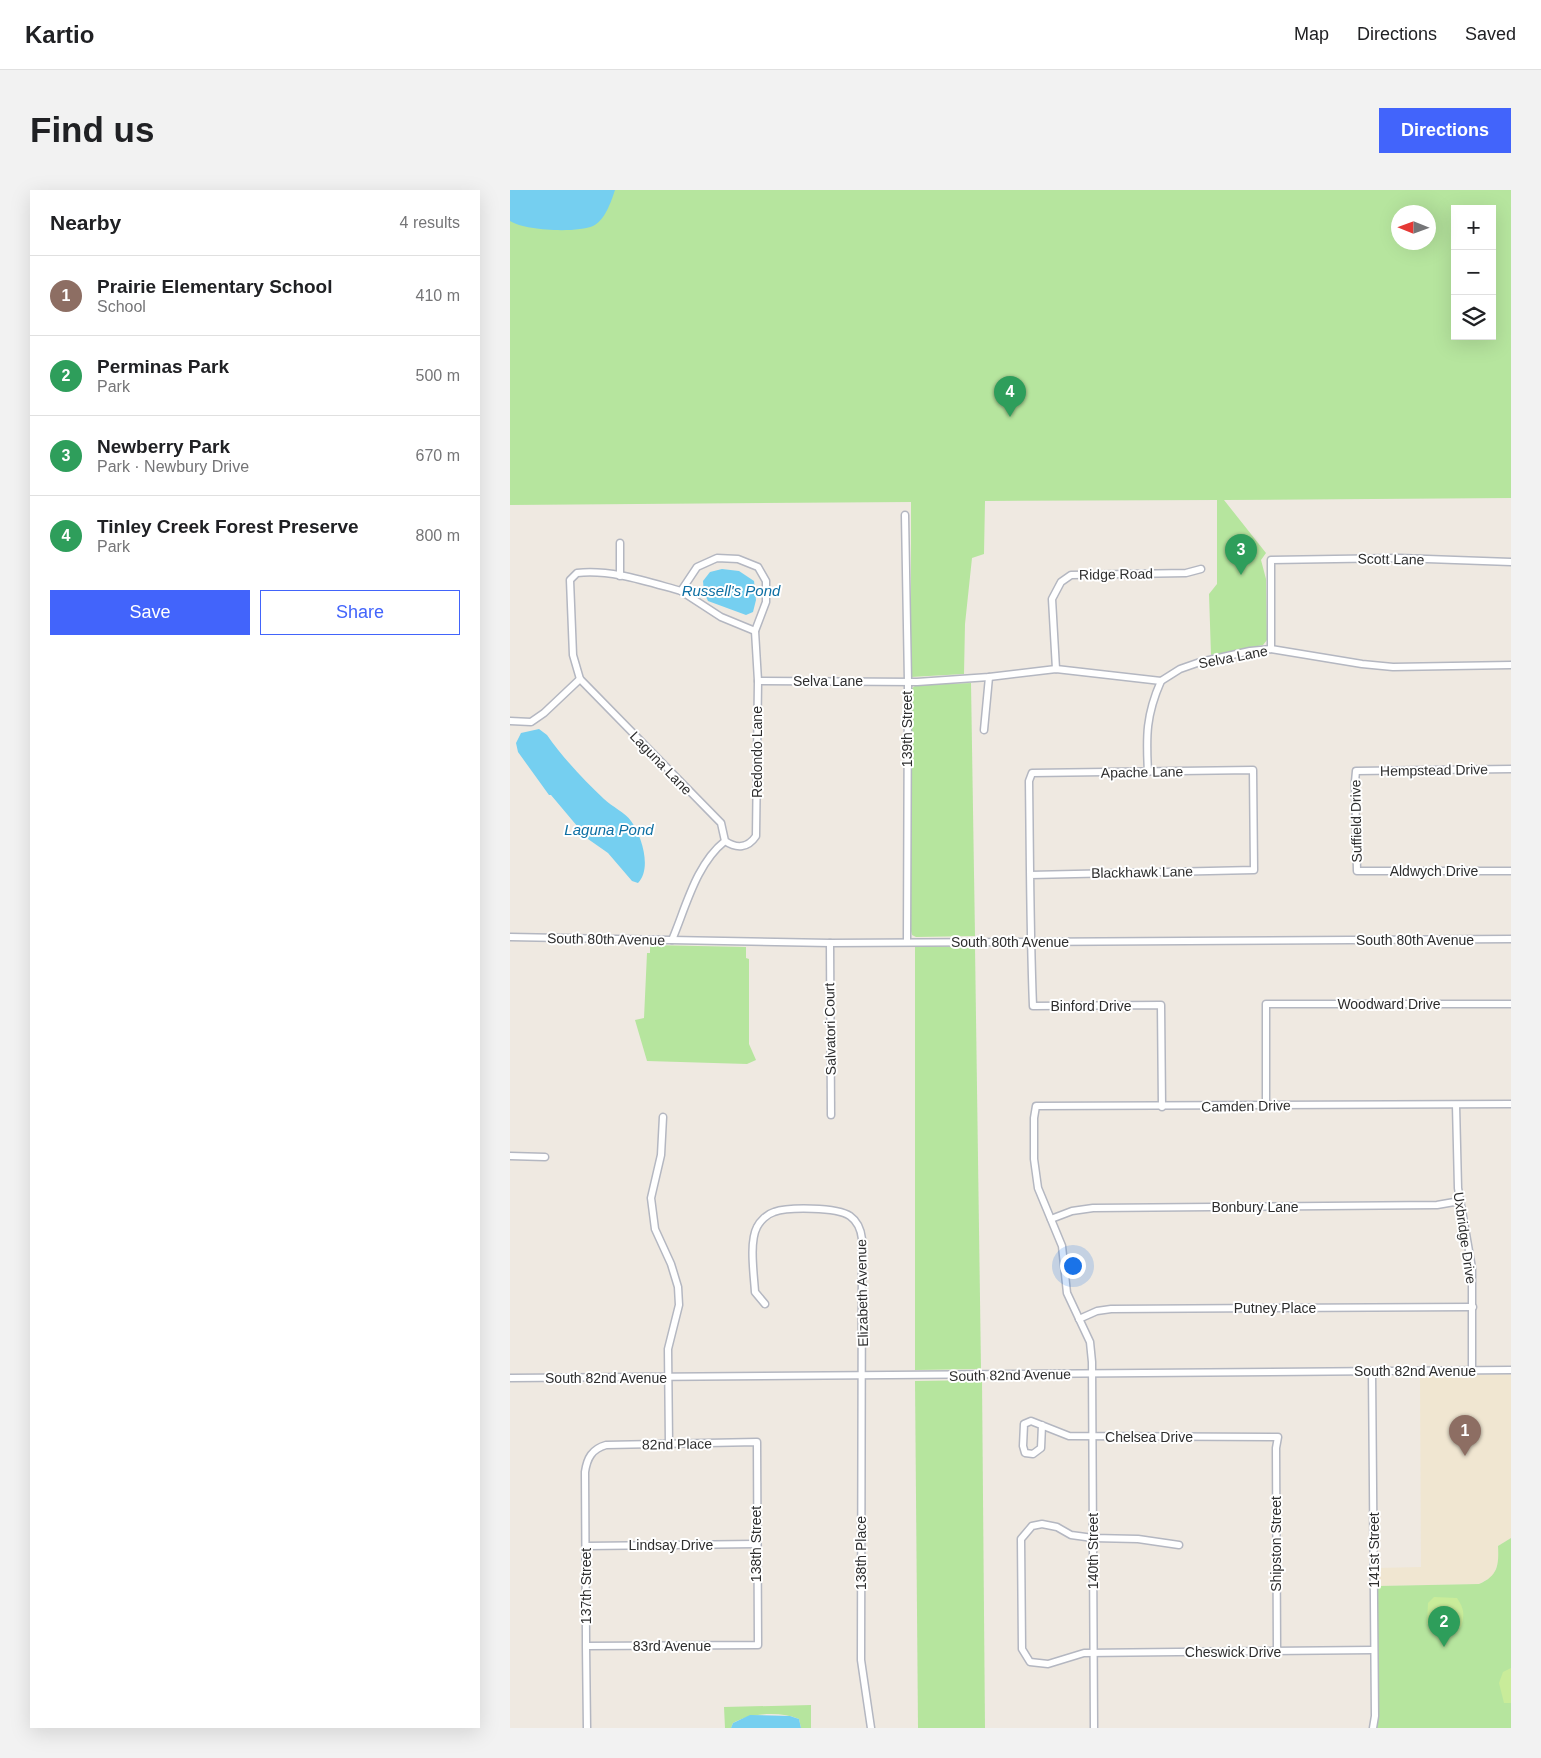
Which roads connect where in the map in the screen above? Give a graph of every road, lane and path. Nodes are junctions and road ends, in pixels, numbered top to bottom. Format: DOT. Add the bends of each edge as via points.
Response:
graph roads {
  1 [pos="905,515"];
  2 [pos="620,543"];
  3 [pos="1511,562"];
  4 [pos="1201,569"];
  5 [pos="620,576"];
  6 [pos="681,591"];
  7 [pos="755,631"];
  8 [pos="1271,650"];
  9 [pos="1511,665"];
  10 [pos="1056,669"];
  11 [pos="989,677"];
  12 [pos="580,680"];
  13 [pos="758,681"];
  14 [pos="1161,681"];
  15 [pos="908,682"];
  16 [pos="510,722"];
  17 [pos="984,730"];
  18 [pos="1511,769"];
  19 [pos="1356,771"];
  20 [pos="1148,772"];
  21 [pos="1032,773"];
  22 [pos="725,841"];
  23 [pos="1254,870"];
  24 [pos="1511,870"];
  25 [pos="1357,871"];
  26 [pos="1030,874"];
  27 [pos="510,938"];
  28 [pos="1511,939"];
  29 [pos="672,940"];
  30 [pos="907,942"];
  31 [pos="1031,942"];
  32 [pos="830,943"];
  33 [pos="1511,1004"];
  34 [pos="1511,1104"];
  35 [pos="1456,1105"];
  36 [pos="1266,1106"];
  37 [pos="1162,1107"];
  38 [pos="831,1115"];
  39 [pos="663,1117"];
  40 [pos="510,1156"];
  41 [pos="545,1157"];
  42 [pos="1460,1201"];
  43 [pos="1051,1219"];
  44 [pos="765,1304"];
  45 [pos="1473,1307"];
  46 [pos="1079,1319"];
  47 [pos="1511,1370"];
  48 [pos="1472,1371"];
  49 [pos="1372,1372"];
  50 [pos="1093,1374"];
  51 [pos="861,1376"];
  52 [pos="669,1377"];
  53 [pos="510,1378"];
  54 [pos="1042,1425"];
  55 [pos="1092,1437"];
  56 [pos="1278,1437"];
  57 [pos="757,1442"];
  58 [pos="669,1444"];
  59 [pos="597,1448"];
  60 [pos="1093,1538"];
  61 [pos="756,1544"];
  62 [pos="1179,1544"];
  63 [pos="586,1546"];
  64 [pos="758,1645"];
  65 [pos="586,1646"];
  66 [pos="1373,1650"];
  67 [pos="1277,1652"];
  68 [pos="1094,1653"];
  69 [pos="587,1728"];
  70 [pos="871,1728"];
  71 [pos="1094,1728"];
  72 [pos="1373,1728"];
  1 -- 15 [label="street, 139th Street"];
  2 -- 5 [label="street"];
  3 -- 8 [label="street, Scott Lane" via="1399,558 1271,560"];
  4 -- 10 [label="street, Ridge Road" via="1186,573 1071,575 1061,582 1052,599"];
  5 -- 6 [label="street"];
  5 -- 12 [label="street, Laguna Lane" via="576,572 570,580 573,655"];
  6 -- 7 [label="street" via="721,617"];
  6 -- 7 [label="street, Redondo Lane" via="697,567 717,558 738,560 758,567 766,581 766,602"];
  7 -- 13 [label="street, Redondo Lane"];
  8 -- 9 [label="street, Selva Lane" via="1393,667"];
  8 -- 14 [label="street, Selva Lane" via="1250,651 1200,662"];
  10 -- 11 [label="street, Selva Lane"];
  10 -- 14 [label="street, Selva Lane"];
  11 -- 15 [label="street, Selva Lane"];
  11 -- 17 [label="street"];
  12 -- 16 [label="street" via="531,722"];
  12 -- 22 [label="street, Laguna Lane" via="721,823"];
  13 -- 15 [label="street, Selva Lane"];
  13 -- 22 [label="street, Redondo Lane" via="756,836 744,846 734,847"];
  14 -- 20 [label="street" via="1149,715"];
  15 -- 30 [label="street, 139th Street"];
  18 -- 19 [label="street, Hempstead Drive"];
  19 -- 25 [label="street, Suffield Drive"];
  20 -- 21 [label="street, Apache Lane"];
  20 -- 23 [label="street, Apache Lane" via="1253,770"];
  21 -- 26 [label="street, Binford Drive" via="1029,781"];
  22 -- 29 [label="street" via="714,850 702,869"];
  23 -- 26 [label="street, Blackhawk Lane"];
  24 -- 25 [label="street, Aldwych Drive"];
  26 -- 31 [label="street, Binford Drive"];
  27 -- 29 [label="street, South 80th Avenue"];
  28 -- 31 [label="street, South 80th Avenue"];
  29 -- 32 [label="street, South 80th Avenue"];
  30 -- 31 [label="street, South 80th Avenue"];
  30 -- 32 [label="street, South 80th Avenue"];
  31 -- 37 [label="street, Binford Drive" via="1033,1006 1161,1005"];
  32 -- 38 [label="street, Salvatori Court"];
  33 -- 36 [label="street, Woodward Drive" via="1266,1004"];
  34 -- 35 [label="street, Camden Drive"];
  35 -- 36 [label="street, Camden Drive"];
  35 -- 42 [label="street, Uxbridge Drive" via="1456,1170"];
  36 -- 37 [label="street, Camden Drive"];
  37 -- 43 [label="street, Camden Drive" via="1036,1106 1036,1178"];
  39 -- 52 [label="street" via="661,1155 650,1198 655,1229 678,1287 679,1305 668,1348"];
  40 -- 41 [label="street"];
  42 -- 43 [label="street, Bonbury Lane" via="1437,1205 1093,1208"];
  42 -- 45 [label="street, Uxbridge Drive" via="1472,1268"];
  43 -- 46 [label="street" via="1062,1246 1067,1293"];
  44 -- 51 [label="street, Elizabeth Avenue" via="755,1292 754,1242 757,1226 765,1217 781,1210 831,1210 848,1215 859,1228 862,1239"];
  45 -- 46 [label="street, Putney Place" via="1111,1309"];
  45 -- 48 [label="street, Uxbridge Drive"];
  46 -- 50 [label="street" via="1090,1342"];
  47 -- 48 [label="street, South 82nd Avenue"];
  48 -- 49 [label="street, South 82nd Avenue"];
  49 -- 50 [label="street, South 82nd Avenue"];
  49 -- 66 [label="street, 141st Street"];
  50 -- 51 [label="street, South 82nd Avenue"];
  50 -- 55 [label="street, 140th Street"];
  51 -- 52 [label="street, South 82nd Avenue"];
  51 -- 70 [label="street, 138th Place" via="861,1660"];
  52 -- 53 [label="street, South 82nd Avenue"];
  52 -- 58 [label="street"];
  54 -- 54 [label="street, Chelsea Drive" via="1041,1448 1033,1454 1025,1453 1024,1424 1030,1421"];
  54 -- 55 [label="street, Chelsea Drive" via="1069,1436"];
  55 -- 56 [label="street, Chelsea Drive"];
  55 -- 60 [label="street, 140th Street"];
  56 -- 67 [label="street, Shipston Street"];
  57 -- 58 [label="street, 82nd Place"];
  57 -- 61 [label="street, 138th Street"];
  58 -- 59 [label="street, 82nd Place" via="613,1444"];
  59 -- 63 [label="street, 137th Street" via="588,1458 585,1472"];
  60 -- 62 [label="street"];
  60 -- 68 [label="street, 140th Street"];
  60 -- 68 [label="street, Cheswick Drive" via="1071,1535 1042,1524 1032,1526 1021,1539 1022,1649 1030,1662 1048,1664"];
  61 -- 63 [label="street, Lindsay Drive"];
  61 -- 64 [label="street, 138th Street"];
  63 -- 65 [label="street, 137th Street"];
  64 -- 65 [label="street, 83rd Avenue"];
  65 -- 69 [label="street, 137th Street"];
  66 -- 67 [label="street, Cheswick Drive"];
  66 -- 72 [label="street, 141st Street"];
  67 -- 68 [label="street, Cheswick Drive"];
  68 -- 71 [label="street, 140th Street"];
}
